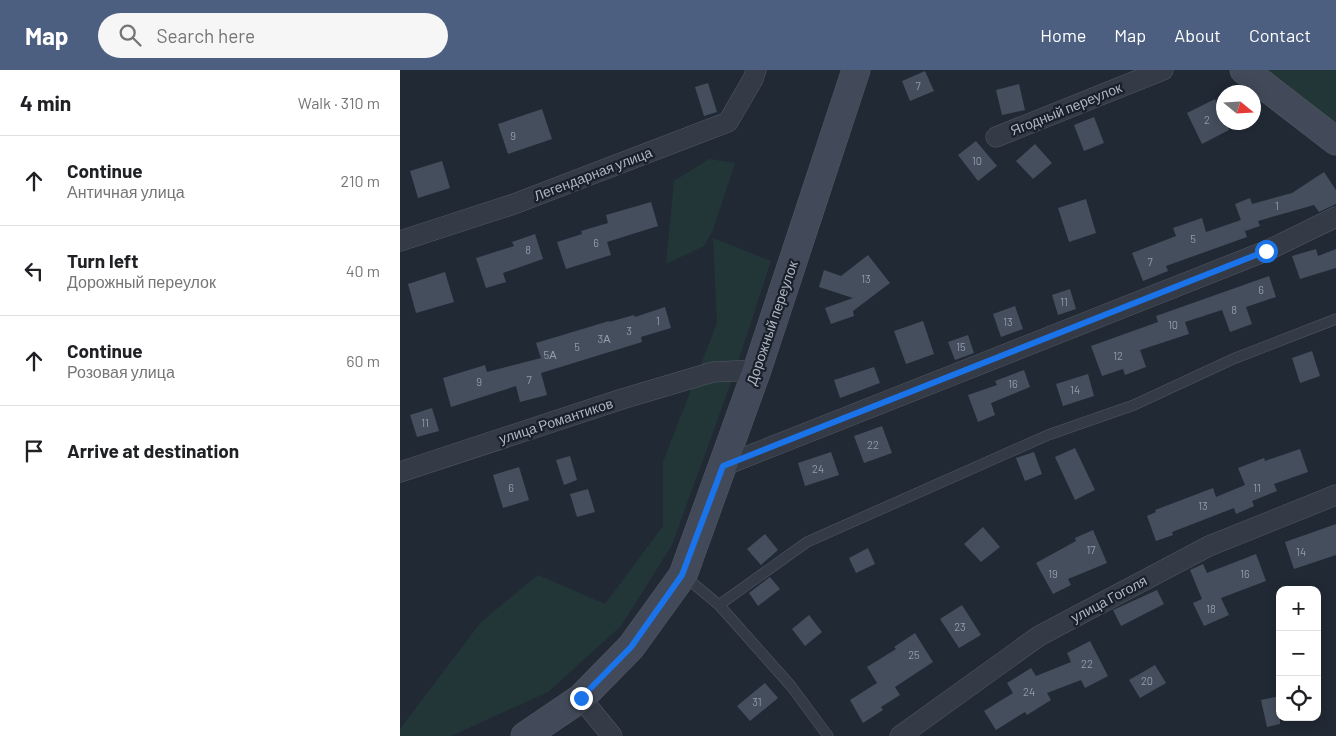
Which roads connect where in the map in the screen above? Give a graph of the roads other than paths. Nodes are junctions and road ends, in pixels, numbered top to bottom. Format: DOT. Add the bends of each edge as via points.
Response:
graph roads {
  1 [pos="756,70"];
  2 [pos="856,70"];
  3 [pos="1163,70"];
  4 [pos="1244,70"];
  5 [pos="996,137"];
  6 [pos="1336,141"];
  7 [pos="1336,217"];
  8 [pos="400,241"];
  9 [pos="1336,319"];
  10 [pos="756,370"];
  11 [pos="723,466"];
  12 [pos="400,472"];
  13 [pos="1336,495"];
  14 [pos="682,575"];
  15 [pos="719,605"];
  16 [pos="581,698"];
  17 [pos="525,736"];
  18 [pos="612,736"];
  19 [pos="828,736"];
  20 [pos="900,736"];
  1 -- 8 [label="street, Легендарная улица" via="728,122 514,204"];
  2 -- 10 [label="main road, Дорожный переулок"];
  3 -- 5 [label="street, Ягодный переулок"];
  4 -- 6 [label="main road"];
  7 -- 11 [label="street" via="1266,251"];
  9 -- 15 [label="lane" via="1233,359 1134,404 1048,435 807,542"];
  10 -- 11 [label="main road, Дорожный переулок"];
  10 -- 12 [label="street, улица Романтиков" via="713,372"];
  11 -- 14 [label="main road, Дорожный переулок"];
  13 -- 20 [label="street, улица Гоголя" via="1209,546 1039,636"];
  14 -- 15 [label="lane"];
  14 -- 16 [label="main road, Дорожный переулок" via="631,647"];
  15 -- 19 [label="lane" via="791,686"];
  16 -- 17 [label="main road, Дорожный переулок"];
  16 -- 18 [label="street"];
}
